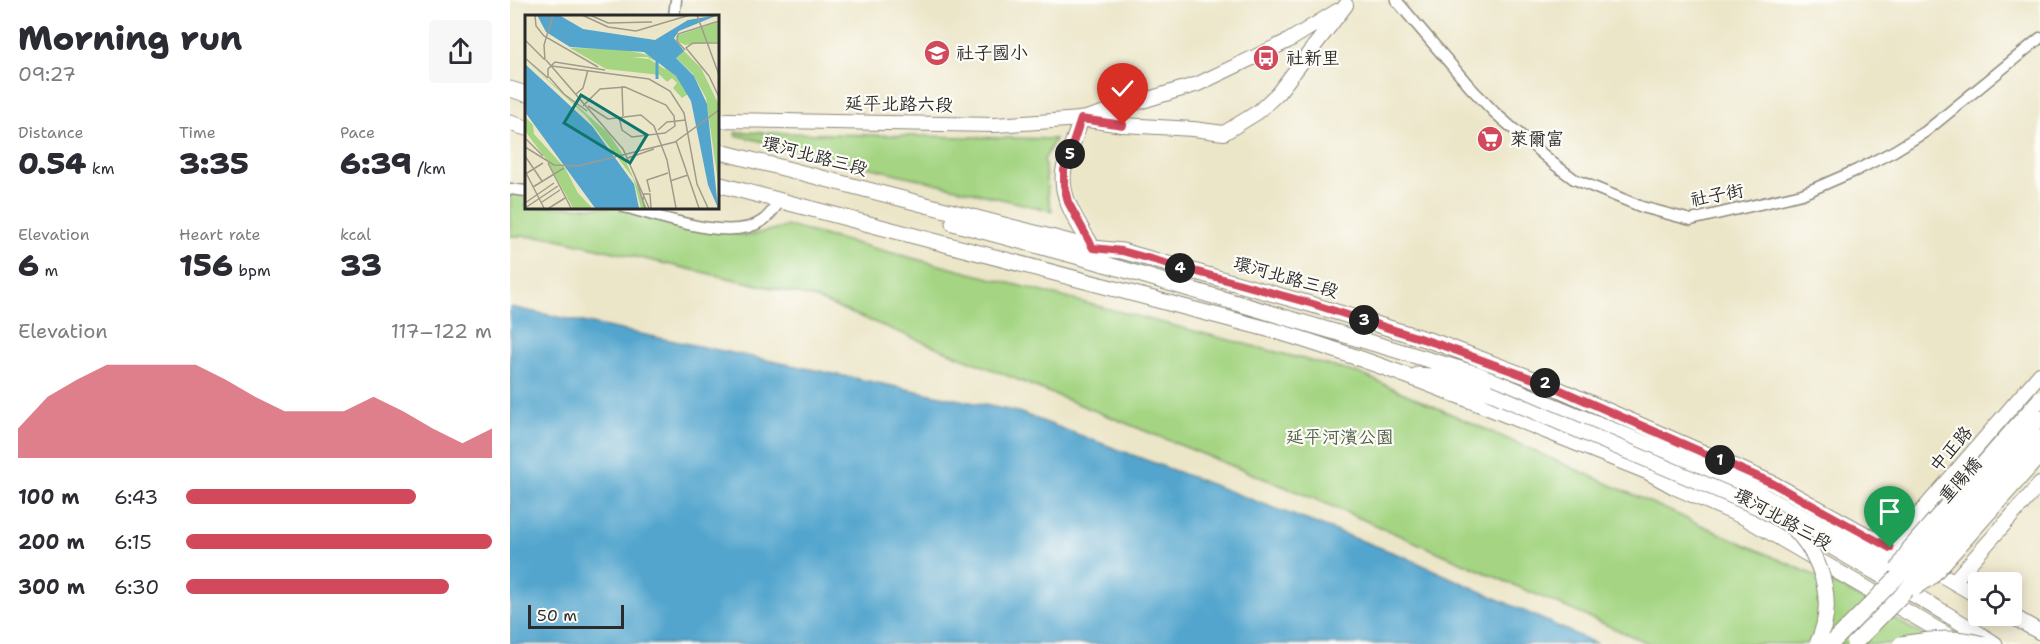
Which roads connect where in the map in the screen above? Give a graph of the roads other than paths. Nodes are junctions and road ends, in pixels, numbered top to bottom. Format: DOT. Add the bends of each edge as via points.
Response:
graph roads {
  1 [pos="676,0"];
  2 [pos="1396,0"];
  3 [pos="1350,2"];
  4 [pos="674,15"];
  5 [pos="2040,38"];
  6 [pos="510,89"];
  7 [pos="525,94"];
  8 [pos="1081,119"];
  9 [pos="718,122"];
  10 [pos="510,123"];
  11 [pos="525,128"];
  12 [pos="718,151"];
  13 [pos="718,159"];
  14 [pos="718,184"];
  15 [pos="510,189"];
  16 [pos="525,191"];
  17 [pos="781,200"];
  18 [pos="628,208"];
  19 [pos="1093,248"];
  20 [pos="2040,374"];
  21 [pos="1405,375"];
  22 [pos="2040,399"];
  23 [pos="2040,418"];
  24 [pos="2040,428"];
  25 [pos="2040,438"];
  26 [pos="2040,455"];
  27 [pos="1648,472"];
  28 [pos="2040,484"];
  29 [pos="1890,548"];
  30 [pos="1923,564"];
  31 [pos="1913,577"];
  32 [pos="1954,581"];
  33 [pos="1888,587"];
  34 [pos="1968,590"];
  35 [pos="1900,597"];
  36 [pos="1938,608"];
  37 [pos="2022,622"];
  38 [pos="2040,632"];
  39 [pos="1949,636"];
  40 [pos="1816,644"];
  41 [pos="1831,644"];
  42 [pos="1854,644"];
  43 [pos="1901,644"];
  44 [pos="1963,644"];
  45 [pos="1983,644"];
  46 [pos="1995,644"];
  1 -- 4 [label="street"];
  2 -- 5 [label="street, 社子街" via="1470,87 1574,179 1642,207 1691,220 1802,194 1894,151 1925,132"];
  3 -- 8 [label="street, 延平北路六段" via="1288,41 1198,84"];
  3 -- 8 [label="street, 延平北路六段" via="1278,93 1258,112 1224,133"];
  6 -- 7 [label="main road"];
  8 -- 9 [label="street, 延平北路六段" via="994,125"];
  8 -- 19 [label="main road" via="1064,170 1064,185 1068,202"];
  10 -- 11 [label="main road"];
  12 -- 19 [label="main road, 環河北路三段"];
  13 -- 31 [label="main road" via="1098,262 1477,374 1738,482"];
  14 -- 17 [label="main road, 環河北路三段"];
  15 -- 16 [label="street"];
  17 -- 18 [label="street" via="763,221 742,230 712,229"];
  17 -- 21 [label="main road, 環河北路三段" via="1279,332"];
  19 -- 29 [label="main road, 環河北路三段" via="1122,251 1313,304 1547,384 1772,483"];
  20 -- 29 [label="street, 中正路"];
  21 -- 27 [label="main road, 環河北路三段"];
  21 -- 40 [label="main road, bridge" via="1445,377 1489,392 1758,507 1796,531 1817,561 1826,584 1826,604"];
  22 -- 33 [label="main road, bridge" via="1910,548"];
  23 -- 33 [label="main road, 重陽橋, bridge"];
  24 -- 30 [label="main road"];
  25 -- 35 [label="main road, 重陽橋, bridge"];
  26 -- 35 [label="main road, bridge" via="1931,577"];
  27 -- 36 [label="main road" via="1677,478 1789,521"];
  27 -- 39 [label="main road, 環河北路三段" via="1675,488 1744,517"];
  28 -- 32 [label="street"];
  29 -- 30 [label="main road, 環河北路三段"];
  29 -- 31 [label="main road"];
  30 -- 31 [label="main road"];
  30 -- 32 [label="main road, 環河北路三段"];
  31 -- 32 [label="main road"];
  31 -- 36 [label="main road"];
  32 -- 34 [label="main road, 環河北路三段"];
  33 -- 41 [label="main road, 重陽橋, bridge"];
  35 -- 42 [label="main road, 重陽橋, bridge"];
  36 -- 39 [label="main road"];
  36 -- 46 [label="main road"];
  37 -- 38 [label="main road"];
  39 -- 44 [label="main road, 環河北路三段"];
  43 -- 45 [label="main road, bridge" via="1929,639"];
}
